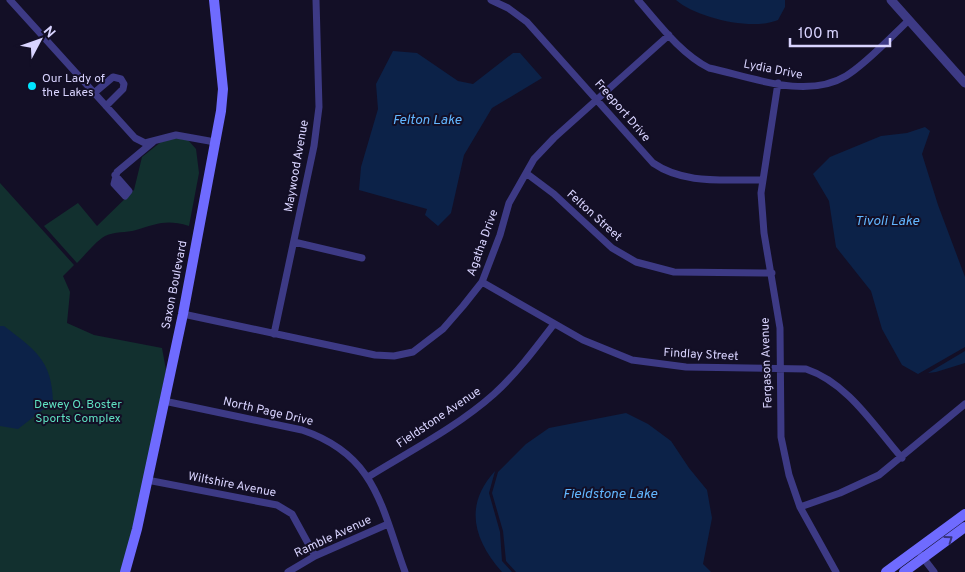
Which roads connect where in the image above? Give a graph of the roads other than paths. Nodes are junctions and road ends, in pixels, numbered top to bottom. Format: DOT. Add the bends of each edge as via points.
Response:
graph roads {
  1 [pos="10,0"];
  2 [pos="214,0"];
  3 [pos="316,0"];
  4 [pos="491,0"];
  5 [pos="638,0"];
  6 [pos="891,0"];
  7 [pos="909,20"];
  8 [pos="669,36"];
  9 [pos="778,83"];
  10 [pos="965,83"];
  11 [pos="94,93"];
  12 [pos="598,100"];
  13 [pos="106,106"];
  14 [pos="153,142"];
  15 [pos="216,142"];
  16 [pos="526,173"];
  17 [pos="115,175"];
  18 [pos="762,180"];
  19 [pos="294,242"];
  20 [pos="362,258"];
  21 [pos="772,273"];
  22 [pos="482,282"];
  23 [pos="183,314"];
  24 [pos="554,324"];
  25 [pos="274,334"];
  26 [pos="780,369"];
  27 [pos="164,401"];
  28 [pos="965,404"];
  29 [pos="902,458"];
  30 [pos="368,477"];
  31 [pos="147,480"];
  32 [pos="800,507"];
  33 [pos="965,514"];
  34 [pos="388,524"];
  35 [pos="965,527"];
  36 [pos="916,549"];
  37 [pos="315,556"];
  38 [pos="923,558"];
  39 [pos="125,572"];
  40 [pos="288,572"];
  41 [pos="405,572"];
  42 [pos="836,572"];
  43 [pos="886,572"];
  44 [pos="904,572"];
  45 [pos="934,572"];
  1 -- 11 [label="street"];
  2 -- 15 [label="main road, Saxon Boulevard" via="222,90"];
  3 -- 19 [label="street, Maywood Avenue" via="319,107"];
  4 -- 12 [label="street, Freeport Drive" via="527,22"];
  5 -- 8 [label="street, Lydia Drive"];
  6 -- 7 [label="street"];
  7 -- 9 [label="street, Lydia Drive" via="848,75 831,83 806,88"];
  7 -- 10 [label="street"];
  8 -- 9 [label="street, Lydia Drive" via="688,55 709,68"];
  8 -- 12 [label="street, Agatha Drive"];
  9 -- 18 [label="street, Fergason Avenue"];
  11 -- 13 [label="street"];
  11 -- 13 [label="street" via="113,77 121,79 124,87"];
  12 -- 16 [label="street, Agatha Drive" via="554,138"];
  12 -- 18 [label="street, Freeport Drive" via="653,163 664,171 694,179"];
  13 -- 14 [label="street" via="141,141"];
  14 -- 15 [label="street" via="176,135"];
  14 -- 17 [label="street"];
  15 -- 23 [label="main road, Saxon Boulevard"];
  16 -- 21 [label="street, Felton Street" via="554,194 612,248 636,262 674,272"];
  16 -- 22 [label="street, Agatha Drive" via="509,203"];
  18 -- 21 [label="street, Fergason Avenue" via="764,233"];
  19 -- 20 [label="street"];
  19 -- 25 [label="street, Maywood Avenue"];
  21 -- 26 [label="street, Fergason Avenue" via="780,328"];
  22 -- 24 [label="street, Findlay Street"];
  22 -- 25 [label="street, Agatha Drive" via="443,329 413,352 375,355"];
  23 -- 25 [label="street, Agatha Drive"];
  23 -- 27 [label="main road, Saxon Boulevard"];
  24 -- 26 [label="street, Findlay Street" via="632,360 686,366"];
  24 -- 30 [label="street, Fieldstone Avenue" via="515,374 492,396 463,418"];
  26 -- 29 [label="street, Findlay Street" via="806,369 824,375 838,385"];
  26 -- 32 [label="street, Fergason Avenue" via="781,438"];
  27 -- 30 [label="street, North Page Drive" via="321,436 352,456"];
  27 -- 31 [label="main road, Saxon Boulevard"];
  28 -- 29 [label="street"];
  29 -- 32 [label="street" via="879,475"];
  30 -- 34 [label="street, North Page Drive"];
  31 -- 37 [label="street, Wiltshire Avenue" via="278,505 292,514"];
  31 -- 39 [label="main road, Saxon Boulevard"];
  32 -- 42 [label="street, Fergason Avenue"];
  33 -- 36 [label="main road"];
  34 -- 37 [label="street, Ramble Avenue"];
  34 -- 41 [label="street, North Page Drive"];
  38 -- 35 [label="main road, one-way"];
  36 -- 38 [label="street"];
  36 -- 43 [label="main road"];
  37 -- 40 [label="street, Ramble Avenue"];
  38 -- 44 [label="main road"];
  38 -- 45 [label="street"];
}
